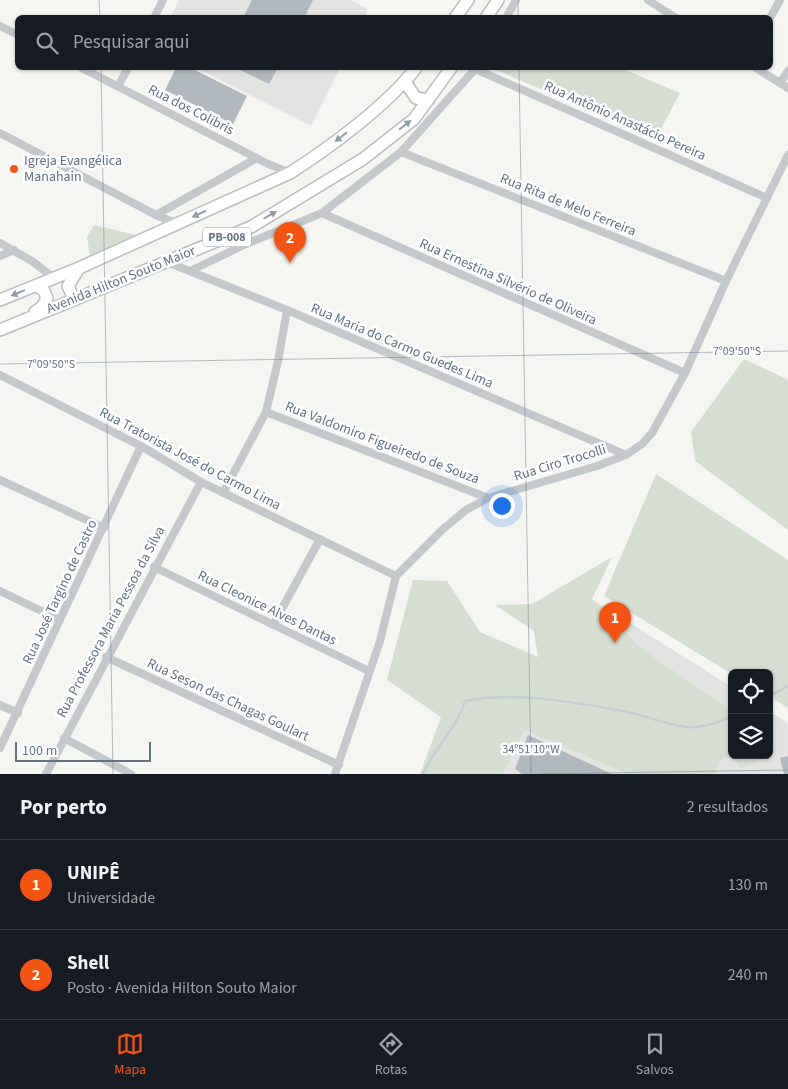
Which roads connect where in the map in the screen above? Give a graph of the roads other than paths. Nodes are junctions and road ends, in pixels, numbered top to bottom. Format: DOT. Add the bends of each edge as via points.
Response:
graph roads {
  1 [pos="163,0"];
  2 [pos="468,0"];
  3 [pos="498,0"];
  4 [pos="516,0"];
  5 [pos="648,0"];
  6 [pos="780,0"];
  7 [pos="156,15"];
  8 [pos="457,15"];
  9 [pos="488,15"];
  10 [pos="508,15"];
  11 [pos="671,15"];
  12 [pos="772,15"];
  13 [pos="0,26"];
  14 [pos="15,34"];
  15 [pos="86,70"];
  16 [pos="127,70"];
  17 [pos="414,70"];
  18 [pos="450,70"];
  19 [pos="473,70"];
  20 [pos="479,70"];
  21 [pos="759,70"];
  22 [pos="788,71"];
  23 [pos="405,82"];
  24 [pos="780,83"];
  25 [pos="118,86"];
  26 [pos="788,88"];
  27 [pos="428,100"];
  28 [pos="0,133"];
  29 [pos="402,152"];
  30 [pos="788,155"];
  31 [pos="257,158"];
  32 [pos="290,172"];
  33 [pos="767,198"];
  34 [pos="322,214"];
  35 [pos="156,215"];
  36 [pos="178,224"];
  37 [pos="0,243"];
  38 [pos="14,250"];
  39 [pos="0,256"];
  40 [pos="167,262"];
  41 [pos="79,268"];
  42 [pos="190,271"];
  43 [pos="55,279"];
  44 [pos="726,281"];
  45 [pos="36,286"];
  46 [pos="74,299"];
  47 [pos="0,300"];
  48 [pos="287,310"];
  49 [pos="28,318"];
  50 [pos="0,330"];
  51 [pos="685,373"];
  52 [pos="0,375"];
  53 [pos="266,412"];
  54 [pos="141,446"];
  55 [pos="626,455"];
  56 [pos="0,480"];
  57 [pos="201,482"];
  58 [pos="223,493"];
  59 [pos="488,498"];
  60 [pos="104,528"];
  61 [pos="320,539"];
  62 [pos="154,567"];
  63 [pos="396,576"];
  64 [pos="0,590"];
  65 [pos="60,620"];
  66 [pos="273,625"];
  67 [pos="106,657"];
  68 [pos="369,671"];
  69 [pos="0,705"];
  70 [pos="18,713"];
  71 [pos="64,738"];
  72 [pos="0,748"];
  73 [pos="339,765"];
  74 [pos="46,774"];
  75 [pos="131,774"];
  76 [pos="335,774"];
  1 -- 7 [label="street"];
  2 -- 8 [label="main road"];
  3 -- 9 [label="main road"];
  4 -- 10 [label="street"];
  5 -- 11 [label="street"];
  6 -- 12 [label="street"];
  13 -- 14 [label="street"];
  15 -- 25 [label="street, Rua dos Colibris"];
  16 -- 25 [label="street"];
  17 -- 23 [label="main road, Avenida Hilton Souto Maior / PB-008"];
  18 -- 27 [label="main road, Avenida Hilton Souto Maior / PB-008"];
  19 -- 29 [label="street, Avenida Hilton Souto Maior"];
  20 -- 33 [label="street, Rua Antônio Anastácio Pereira"];
  21 -- 24 [label="street"];
  22 -- 24 [label="street"];
  23 -- 27 [label="main road" via="416,98"];
  23 -- 32 [label="main road, Avenida Hilton Souto Maior / PB-008, one-way" via="342,136"];
  24 -- 26 [label="street"];
  25 -- 31 [label="street, Rua dos Colibris"];
  40 -- 27 [label="main road, Avenida Hilton Souto Maior / PB-008, one-way" via="251,227 363,159 414,119"];
  28 -- 35 [label="street"];
  29 -- 34 [label="street, Avenida Hilton Souto Maior"];
  29 -- 44 [label="street, Rua Rita de Melo Ferreira"];
  30 -- 33 [label="street, Rua Ciro Trocolli"];
  31 -- 32 [label="street, Rua dos Colibris"];
  31 -- 35 [label="street"];
  32 -- 36 [label="main road, Avenida Hilton Souto Maior / PB-008, one-way"];
  33 -- 44 [label="street, Rua Ciro Trocolli"];
  34 -- 42 [label="street, Avenida Hilton Souto Maior" via="248,243"];
  34 -- 51 [label="street, Rua Ernestina Silvério de Oliveira"];
  35 -- 36 [label="street"];
  36 -- 41 [label="main road, Avenida Hilton Souto Maior / PB-008"];
  37 -- 38 [label="street"];
  38 -- 39 [label="street"];
  38 -- 43 [label="street"];
  40 -- 42 [label="street, Rua Maria do Carmo Guedes Lima"];
  40 -- 46 [label="main road, Avenida Hilton Souto Maior / PB-008"];
  41 -- 43 [label="main road, Avenida Hilton Souto Maior / PB-008"];
  41 -- 46 [label="main road" via="68,286"];
  42 -- 48 [label="street, Rua Maria do Carmo Guedes Lima"];
  43 -- 45 [label="main road, Avenida Hilton Souto Maior / PB-008"];
  44 -- 51 [label="street, Rua Ciro Trocolli"];
  45 -- 47 [label="main road, Avenida Hilton Souto Maior / PB-008, one-way"];
  45 -- 49 [label="main road" via="46,293 46,302"];
  46 -- 49 [label="main road, Avenida Hilton Souto Maior / PB-008"];
  48 -- 53 [label="street"];
  48 -- 55 [label="street, Rua Maria do Carmo Guedes Lima"];
  49 -- 50 [label="main road, Avenida Hilton Souto Maior / PB-008"];
  51 -- 55 [label="street, Rua Ciro Trocolli" via="652,432"];
  52 -- 54 [label="street, Rua Tratorista José do Carmo Lima"];
  53 -- 58 [label="street"];
  53 -- 59 [label="street, Rua Valdomiro Figueiredo de Souza"];
  54 -- 57 [label="street, Rua Tratorista José do Carmo Lima"];
  54 -- 60 [label="street, Rua José Targino de Castro"];
  55 -- 59 [label="street, Rua Ciro Trocolli"];
  56 -- 60 [label="street"];
  57 -- 58 [label="street, Rua Tratorista José do Carmo Lima"];
  57 -- 62 [label="street, Rua Professora Maria Pessoa da Silva"];
  58 -- 61 [label="street, Rua Tratorista José do Carmo Lima"];
  59 -- 63 [label="street, Rua Ciro Trocolli" via="454,520"];
  60 -- 65 [label="street, Rua José Targino de Castro"];
  61 -- 63 [label="street, Rua Tratorista José do Carmo Lima"];
  61 -- 66 [label="street"];
  62 -- 66 [label="street, Rua Cleonice Alves Dantas"];
  62 -- 67 [label="street, Rua Professora Maria Pessoa da Silva"];
  63 -- 68 [label="street"];
  64 -- 65 [label="street"];
  65 -- 70 [label="street, Rua José Targino de Castro"];
  66 -- 68 [label="street, Rua Cleonice Alves Dantas"];
  67 -- 71 [label="street, Rua Professora Maria Pessoa da Silva"];
  67 -- 73 [label="street, Rua Seson das Chagas Goulart"];
  68 -- 73 [label="street"];
  69 -- 70 [label="street"];
  70 -- 72 [label="street, Rua José Targino de Castro"];
  71 -- 74 [label="street, Rua Professora Maria Pessoa da Silva"];
  71 -- 75 [label="street"];
  73 -- 76 [label="street"];
}
